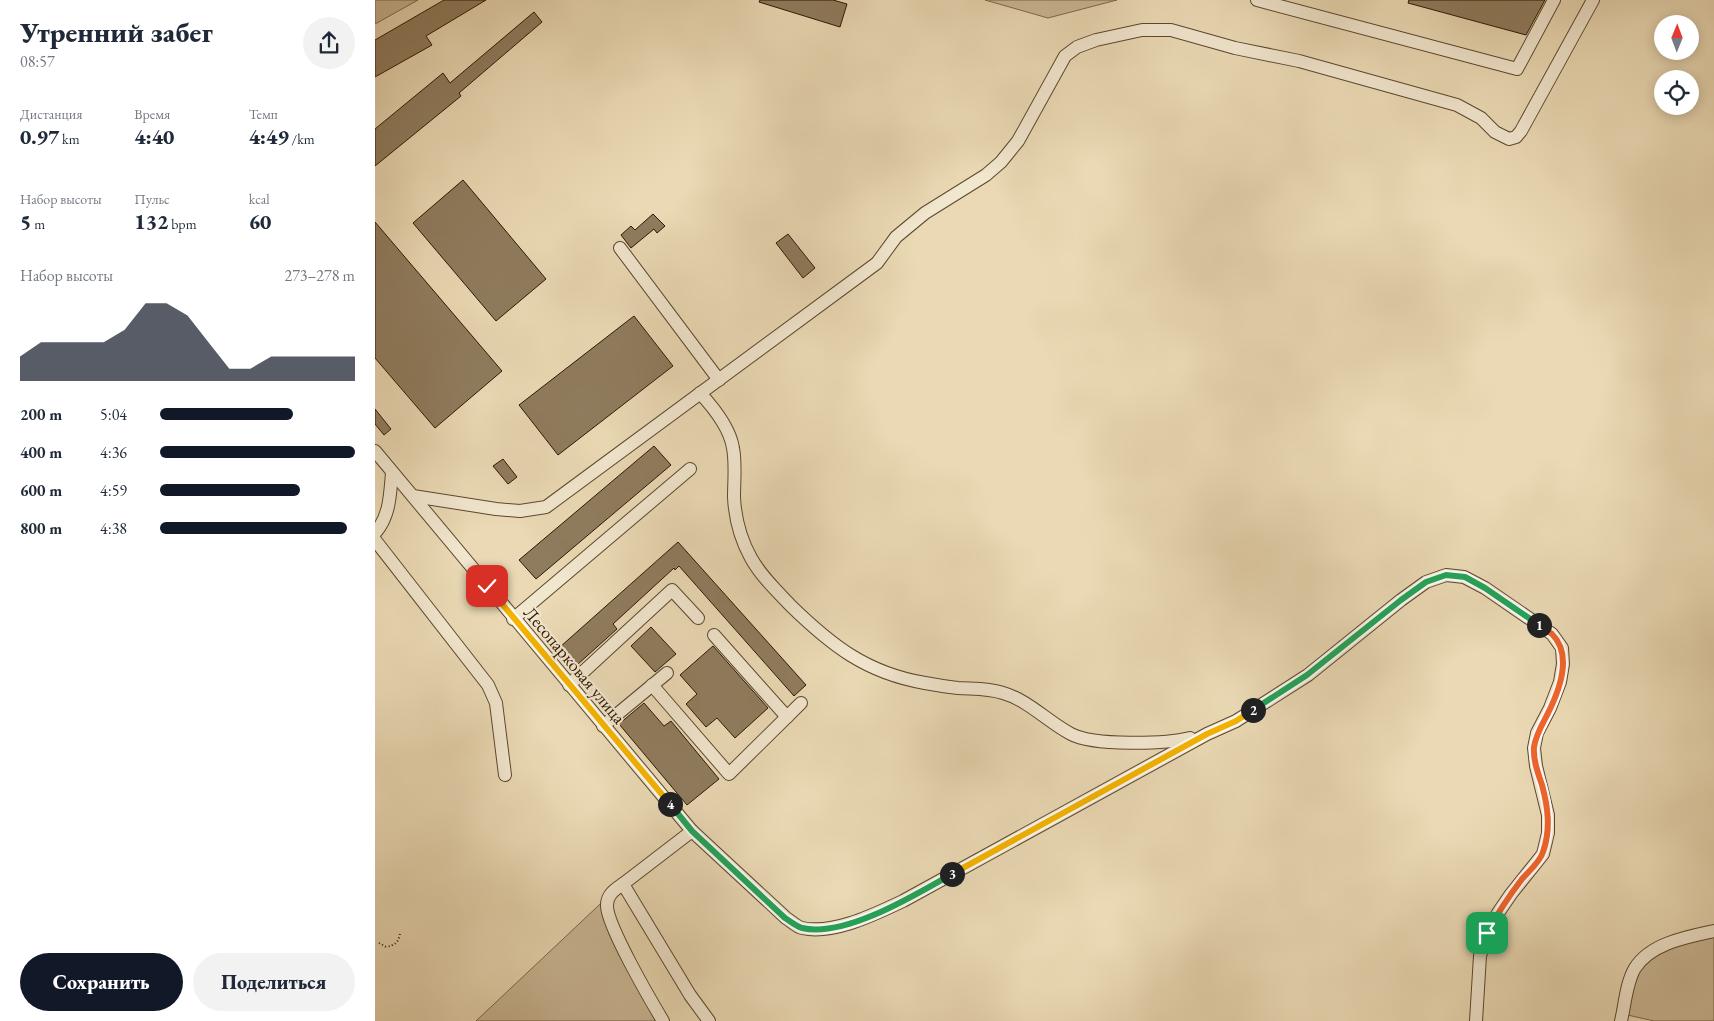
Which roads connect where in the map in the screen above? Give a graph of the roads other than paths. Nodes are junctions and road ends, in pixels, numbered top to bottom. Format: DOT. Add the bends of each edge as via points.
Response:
graph roads {
  1 [pos="1257,0"];
  2 [pos="1554,0"];
  3 [pos="1593,0"];
  4 [pos="620,248"];
  5 [pos="719,380"];
  6 [pos="700,393"];
  7 [pos="375,451"];
  8 [pos="690,469"];
  9 [pos="392,473"];
  10 [pos="413,496"];
  11 [pos="375,533"];
  12 [pos="375,540"];
  13 [pos="698,618"];
  14 [pos="513,619"];
  15 [pos="715,635"];
  16 [pos="667,673"];
  17 [pos="569,684"];
  18 [pos="652,685"];
  19 [pos="801,704"];
  20 [pos="787,717"];
  21 [pos="603,726"];
  22 [pos="1207,734"];
  23 [pos="505,775"];
  24 [pos="692,831"];
  25 [pos="623,884"];
  26 [pos="1714,931"];
  27 [pos="663,1021"];
  28 [pos="709,1021"];
  29 [pos="1475,1021"];
  30 [pos="1621,1021"];
  1 -- 2 [label="street" via="1517,68"];
  3 -- 5 [label="street" via="1521,131 1509,139 1457,105 1171,30 1142,30 1115,35 1077,48 1065,56 1018,141 987,175 925,213 896,237 877,263"];
  4 -- 5 [label="street"];
  5 -- 6 [label="street"];
  6 -- 10 [label="street" via="546,507 521,512"];
  6 -- 22 [label="street" via="723,425 733,447 737,523 752,560 769,584 818,632 851,657 890,674 923,683 986,688 1006,693 1073,736 1138,743 1176,742"];
  7 -- 9 [label="street, Лесопарковая улица"];
  8 -- 14 [label="street"];
  9 -- 10 [label="street, Лесопарковая улица"];
  9 -- 11 [label="street" via="388,508 383,524"];
  10 -- 14 [label="street, Лесопарковая улица"];
  12 -- 23 [label="street" via="488,685 496,703"];
  13 -- 17 [label="street" via="672,590"];
  14 -- 17 [label="street, Лесопарковая улица"];
  15 -- 20 [label="street"];
  16 -- 18 [label="street"];
  17 -- 21 [label="street, Лесопарковая улица"];
  18 -- 20 [label="street" via="729,774"];
  18 -- 21 [label="street"];
  19 -- 20 [label="street"];
  21 -- 24 [label="street, Лесопарковая улица"];
  22 -- 24 [label="street, Лесопарковая улица" via="903,901 835,927 801,928 785,918"];
  22 -- 29 [label="street" via="1236,721 1307,675 1426,582 1446,575 1465,577 1485,588 1551,634 1562,648 1563,664 1560,682 1537,733 1534,748 1548,816 1548,833 1543,854 1511,894 1487,933 1480,956"];
  24 -- 25 [label="street"];
  25 -- 27 [label="street" via="609,896 608,913"];
  25 -- 28 [label="street"];
  26 -- 30 [label="street" via="1667,943 1646,955 1634,969"];
}
